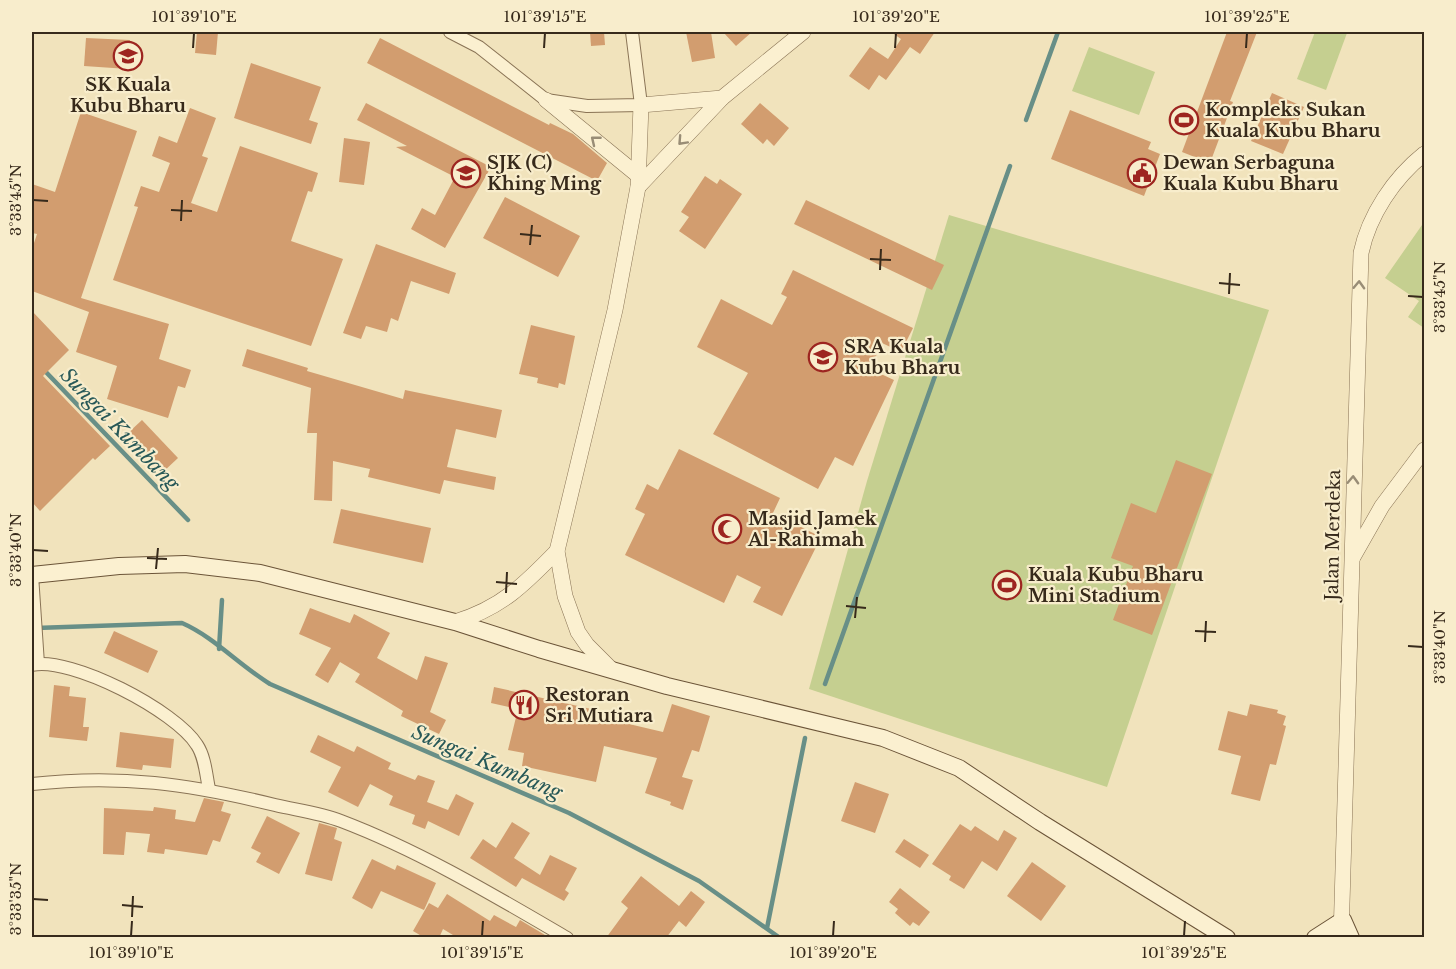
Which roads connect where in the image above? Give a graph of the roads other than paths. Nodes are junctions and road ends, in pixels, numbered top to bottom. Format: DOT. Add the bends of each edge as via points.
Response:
graph roads {
  1 [pos="450,32"];
  2 [pos="632,32"];
  3 [pos="803,32"];
  4 [pos="722,98"];
  5 [pos="546,100"];
  6 [pos="641,105"];
  7 [pos="1425,154"];
  8 [pos="639,182"];
  9 [pos="1425,450"];
  10 [pos="1352,506"];
  11 [pos="1382,506"];
  12 [pos="556,551"];
  13 [pos="1352,560"];
  14 [pos="32,574"];
  15 [pos="455,622"];
  16 [pos="35,664"];
  17 [pos="613,671"];
  18 [pos="32,784"];
  19 [pos="209,789"];
  20 [pos="1344,920"];
  21 [pos="567,938"];
  22 [pos="1227,938"];
  23 [pos="1315,938"];
  24 [pos="1341,938"];
  25 [pos="1351,938"];
  1 -- 5 [label="street" via="479,47"];
  2 -- 6 [label="street"];
  3 -- 4 [label="street"];
  4 -- 6 [label="street"];
  4 -- 8 [label="street, one-way"];
  5 -- 6 [label="street"];
  8 -- 5 [label="street, one-way"];
  6 -- 8 [label="street"];
  10 -- 7 [label="street, Jalan Merdeka, one-way" via="1364,237 1382,204"];
  8 -- 12 [label="street" via="615,310"];
  9 -- 11 [label="street"];
  10 -- 11 [label="street"];
  10 -- 13 [label="street, Jalan Merdeka"];
  11 -- 13 [label="street"];
  12 -- 15 [label="street" via="503,602"];
  12 -- 17 [label="street" via="565,596 578,632"];
  13 -- 20 [label="street, Jalan Merdeka"];
  14 -- 15 [label="main road" via="119,566 196,565 260,573"];
  14 -- 16 [label="street"];
  15 -- 17 [label="main road"];
  16 -- 19 [label="street" via="60,666 92,676 160,711 197,743"];
  17 -- 22 [label="main road" via="883,738 937,758 959,768"];
  18 -- 19 [label="street" via="92,778"];
  19 -- 21 [label="street" via="339,820 496,896"];
  20 -- 23 [label="main road"];
  20 -- 24 [label="street, Jalan Merdeka"];
  20 -- 25 [label="main road"];
}
